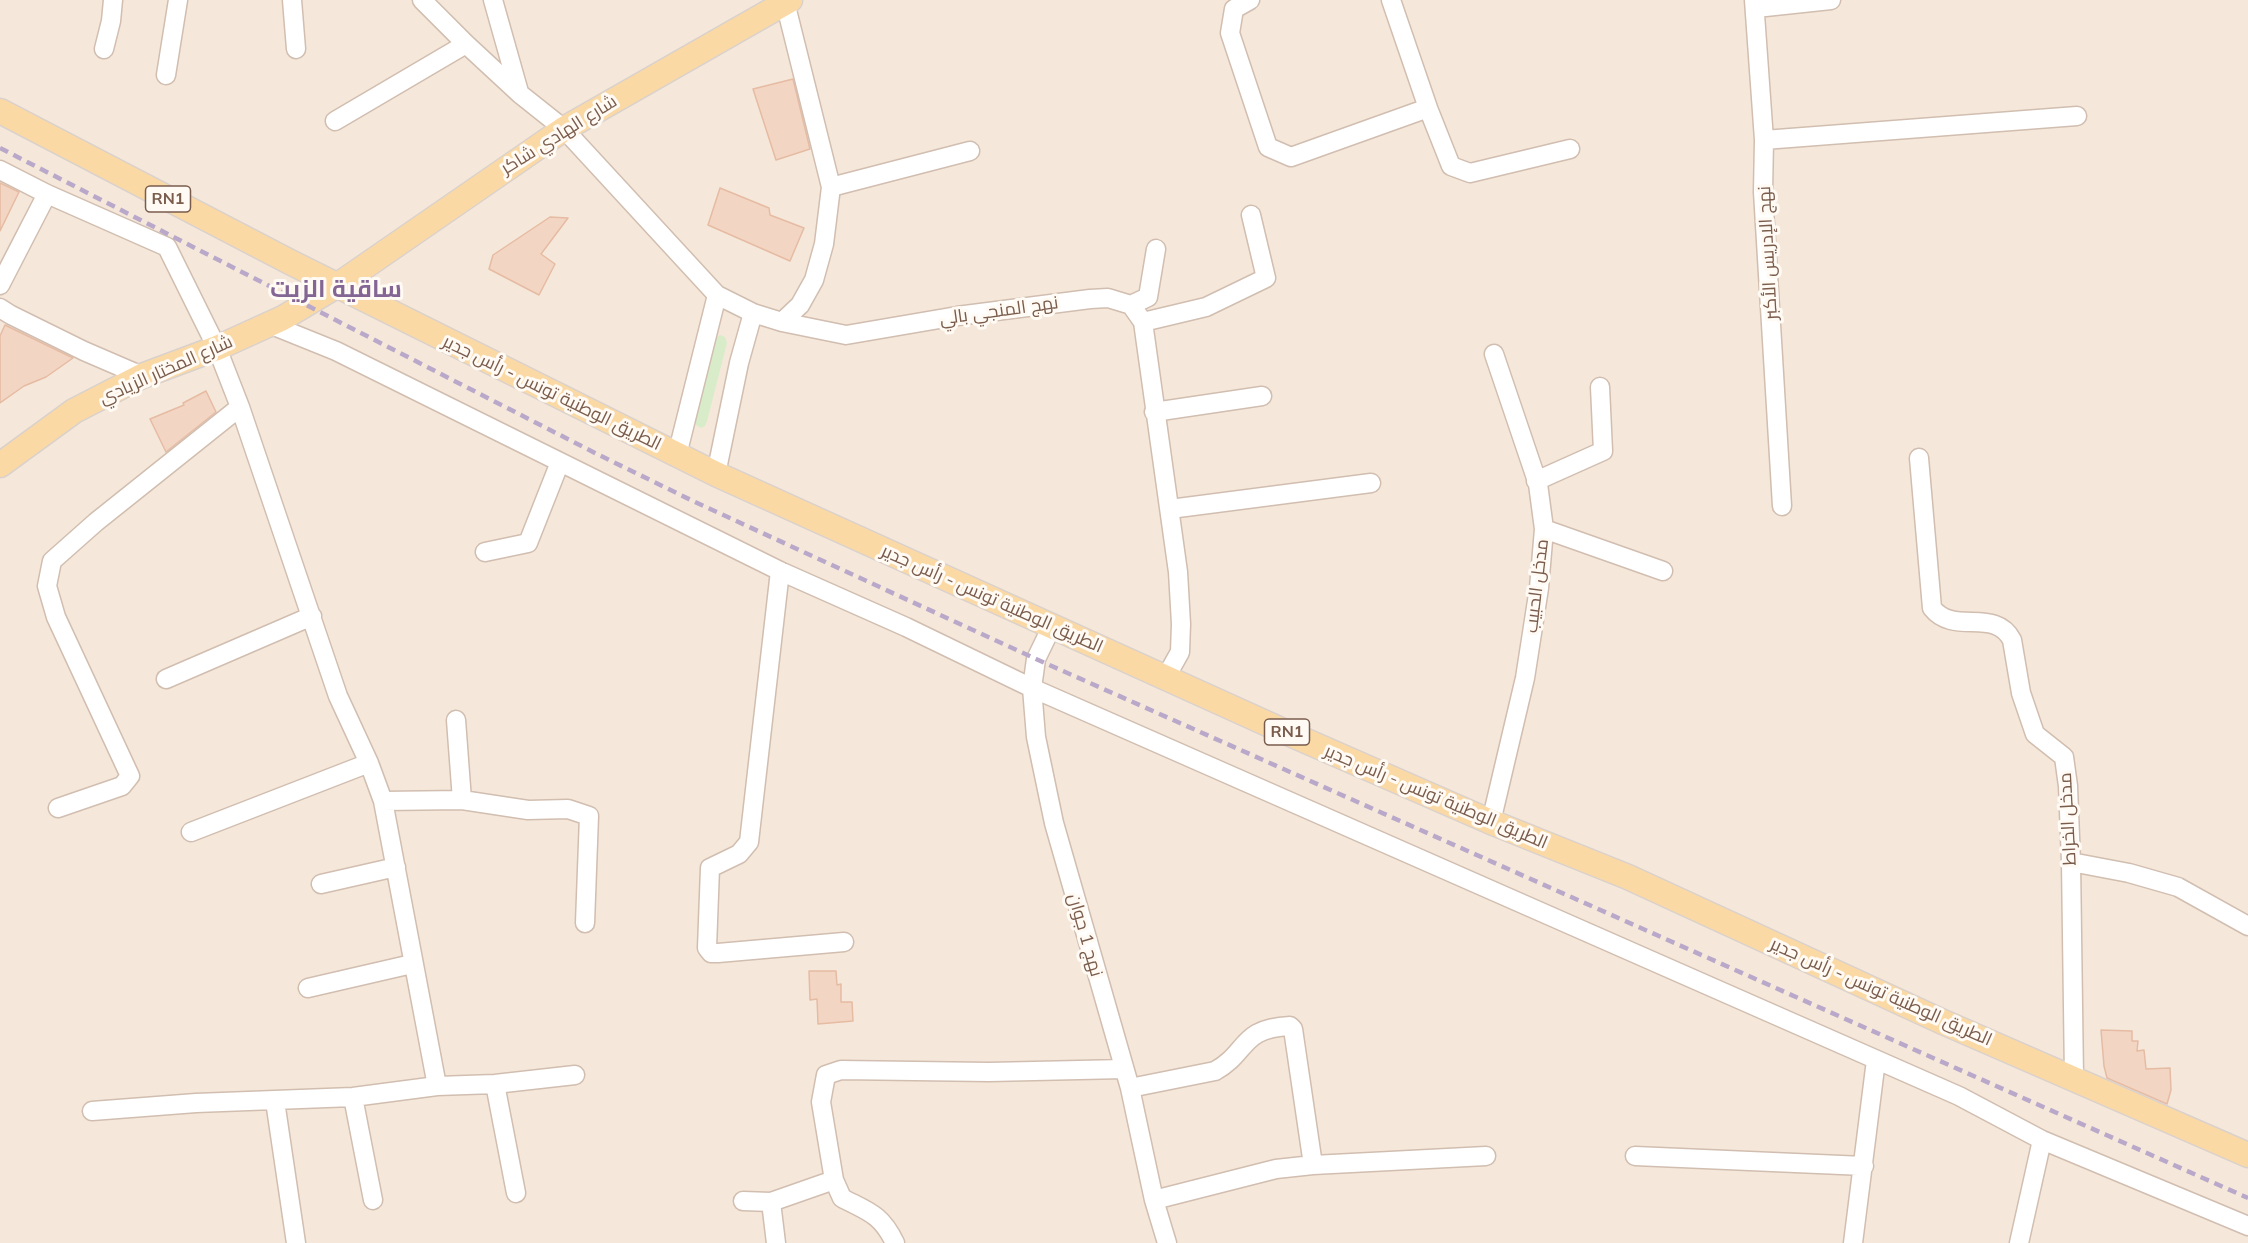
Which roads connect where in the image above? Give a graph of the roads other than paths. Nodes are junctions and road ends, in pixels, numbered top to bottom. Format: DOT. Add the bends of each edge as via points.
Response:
graph roads {
  1 [pos="113,0"];
  2 [pos="178,0"];
  3 [pos="292,0"];
  4 [pos="422,0"];
  5 [pos="493,0"];
  6 [pos="1250,0"];
  7 [pos="1391,0"];
  8 [pos="1831,0"];
  9 [pos="788,1"];
  10 [pos="1755,4"];
  11 [pos="466,44"];
  12 [pos="104,49"];
  13 [pos="296,49"];
  14 [pos="166,75"];
  15 [pos="520,94"];
  16 [pos="1428,108"];
  17 [pos="0,111"];
  18 [pos="2077,116"];
  19 [pos="335,121"];
  20 [pos="564,129"];
  21 [pos="1764,140"];
  22 [pos="1570,149"];
  23 [pos="970,151"];
  24 [pos="0,171"];
  25 [pos="831,187"];
  26 [pos="47,194"];
  27 [pos="1251,215"];
  28 [pos="1156,249"];
  29 [pos="0,285"];
  30 [pos="338,285"];
  31 [pos="717,295"];
  32 [pos="1131,305"];
  33 [pos="0,308"];
  34 [pos="753,313"];
  35 [pos="782,322"];
  36 [pos="1143,322"];
  37 [pos="269,324"];
  38 [pos="217,348"];
  39 [pos="1494,354"];
  40 [pos="142,376"];
  41 [pos="1600,387"];
  42 [pos="1262,396"];
  43 [pos="240,407"];
  44 [pos="1154,412"];
  45 [pos="677,455"];
  46 [pos="1919,458"];
  47 [pos="560,462"];
  48 [pos="0,465"];
  49 [pos="716,474"];
  50 [pos="1536,482"];
  51 [pos="1371,483"];
  52 [pos="1782,506"];
  53 [pos="1170,509"];
  54 [pos="1544,529"];
  55 [pos="485,552"];
  56 [pos="780,571"];
  57 [pos="1663,571"];
  58 [pos="312,616"];
  59 [pos="1052,626"];
  60 [pos="1166,677"];
  61 [pos="166,679"];
  62 [pos="1032,688"];
  63 [pos="456,720"];
  64 [pos="369,763"];
  65 [pos="462,800"];
  66 [pos="382,801"];
  67 [pos="58,808"];
  68 [pos="1491,822"];
  69 [pos="191,832"];
  70 [pos="2071,862"];
  71 [pos="396,867"];
  72 [pos="321,884"];
  73 [pos="585,923"];
  74 [pos="2248,926"];
  75 [pos="844,942"];
  76 [pos="412,964"];
  77 [pos="308,988"];
  78 [pos="1876,1060"];
  79 [pos="1124,1070"];
  80 [pos="575,1075"];
  81 [pos="2074,1078"];
  82 [pos="495,1084"];
  83 [pos="437,1086"];
  84 [pos="1130,1088"];
  85 [pos="353,1097"];
  86 [pos="275,1101"];
  87 [pos="92,1111"];
  88 [pos="2042,1140"];
  89 [pos="2248,1155"];
  90 [pos="1486,1156"];
  91 [pos="1635,1156"];
  92 [pos="1313,1165"];
  93 [pos="1864,1166"];
  94 [pos="834,1180"];
  95 [pos="516,1193"];
  96 [pos="373,1200"];
  97 [pos="1154,1200"];
  98 [pos="743,1201"];
  99 [pos="771,1202"];
  100 [pos="2248,1226"];
  101 [pos="296,1243"];
  102 [pos="776,1243"];
  103 [pos="895,1243"];
  104 [pos="1167,1243"];
  105 [pos="1853,1243"];
  106 [pos="2019,1243"];
  1 -- 12 [label="street"];
  2 -- 14 [label="street"];
  3 -- 13 [label="street"];
  4 -- 11 [label="street, نهج المنجي بالي"];
  5 -- 15 [label="street"];
  6 -- 16 [label="street" via="1234,9 1230,33 1268,147 1291,157"];
  7 -- 16 [label="street"];
  8 -- 10 [label="street"];
  9 -- 20 [label="main road, شارع الهادي شاكر"];
  9 -- 25 [label="street"];
  10 -- 21 [label="street, نهج الإدريس الأكبر"];
  11 -- 15 [label="street, نهج المنجي بالي"];
  11 -- 19 [label="street"];
  15 -- 20 [label="street, نهج المنجي بالي"];
  16 -- 22 [label="street" via="1451,166 1470,172"];
  17 -- 30 [label="main road, RN1"];
  18 -- 21 [label="street"];
  20 -- 30 [label="main road, شارع الهادي شاكر"];
  20 -- 31 [label="street, نهج المنجي بالي"];
  21 -- 52 [label="street, نهج الإدريس الأكبر" via="1763,192"];
  23 -- 25 [label="street"];
  24 -- 26 [label="street"];
  25 -- 35 [label="street" via="824,244 814,280 800,305"];
  26 -- 29 [label="street"];
  26 -- 38 [label="street" via="167,247"];
  27 -- 36 [label="street" via="1266,278 1206,307"];
  28 -- 32 [label="street" via="1148,297"];
  30 -- 37 [label="main road, شارع المختار الزيادي"];
  30 -- 45 [label="main road, الطريق الوطنية تونس - رأس جدير / RN1"];
  31 -- 34 [label="street, نهج المنجي بالي"];
  31 -- 45 [label="street"];
  32 -- 35 [label="street, نهج المنجي بالي" via="1108,298 1090,299 846,334"];
  32 -- 36 [label="street"];
  33 -- 40 [label="street"];
  34 -- 35 [label="street, نهج المنجي بالي"];
  34 -- 49 [label="street"];
  36 -- 44 [label="street"];
  37 -- 38 [label="main road, شارع المختار الزيادي"];
  37 -- 47 [label="street" via="336,351"];
  38 -- 40 [label="main road, شارع المختار الزيادي"];
  38 -- 43 [label="street"];
  39 -- 50 [label="street, مدخل الحبيب"];
  40 -- 48 [label="main road, شارع المختار الزيادي" via="74,411"];
  41 -- 50 [label="street" via="1603,451"];
  42 -- 44 [label="street"];
  43 -- 58 [label="street"];
  43 -- 67 [label="street" via="52,561 47,586 56,617 130,776 122,786"];
  44 -- 53 [label="street"];
  45 -- 49 [label="main road, الطريق الوطنية تونس - رأس جدير / RN1"];
  46 -- 70 [label="street, مدخل الخراط" via="1932,608 1939,618 1996,624 2012,640 2021,693 2034,734 2064,757"];
  47 -- 55 [label="street" via="528,543"];
  47 -- 56 [label="street"];
  49 -- 59 [label="main road, الطريق الوطنية تونس - رأس جدير / RN1"];
  50 -- 54 [label="street, مدخل الحبيب"];
  51 -- 53 [label="street"];
  53 -- 60 [label="street" via="1181,638 1180,652"];
  54 -- 57 [label="street"];
  54 -- 68 [label="street, مدخل الحبيب" via="1525,678"];
  56 -- 62 [label="street"];
  56 -- 75 [label="street" via="749,842 739,854 710,868 707,948 718,953"];
  58 -- 61 [label="street"];
  58 -- 64 [label="street" via="338,696"];
  59 -- 60 [label="main road, الطريق الوطنية تونس - رأس جدير / RN1"];
  59 -- 62 [label="street, نهج 1 جوان" via="1036,659"];
  60 -- 68 [label="main road, الطريق الوطنية تونس - رأس جدير / RN1"];
  62 -- 78 [label="street"];
  62 -- 79 [label="street, نهج 1 جوان" via="1036,737 1054,823"];
  63 -- 65 [label="street"];
  64 -- 66 [label="street"];
  64 -- 69 [label="street"];
  65 -- 66 [label="street"];
  65 -- 73 [label="street" via="528,810 568,809 589,816"];
  66 -- 71 [label="street"];
  68 -- 81 [label="main road, الطريق الوطنية تونس - رأس جدير / RN1" via="1628,877"];
  70 -- 74 [label="street" via="2178,887"];
  70 -- 81 [label="street, مدخل الخراط"];
  71 -- 72 [label="street"];
  71 -- 76 [label="street"];
  76 -- 77 [label="street"];
  76 -- 83 [label="street"];
  78 -- 88 [label="street" via="1959,1096"];
  78 -- 93 [label="street"];
  79 -- 84 [label="street, نهج 1 جوان"];
  79 -- 94 [label="street" via="841,1070 826,1076 821,1102"];
  80 -- 82 [label="street"];
  81 -- 89 [label="main road, الطريق الوطنية تونس - رأس جدير / RN1"];
  82 -- 83 [label="street"];
  82 -- 95 [label="street"];
  83 -- 85 [label="street"];
  84 -- 92 [label="street" via="1215,1071 1255,1034 1290,1026"];
  84 -- 97 [label="street, نهج 1 جوان"];
  85 -- 86 [label="street"];
  85 -- 96 [label="street"];
  86 -- 87 [label="street"];
  86 -- 101 [label="street"];
  88 -- 100 [label="street"];
  88 -- 106 [label="street"];
  90 -- 92 [label="street"];
  91 -- 93 [label="street"];
  92 -- 97 [label="street" via="1276,1169"];
  93 -- 105 [label="street"];
  94 -- 99 [label="street"];
  94 -- 103 [label="street" via="842,1198 876,1215"];
  97 -- 104 [label="street, نهج 1 جوان"];
  98 -- 99 [label="street"];
  99 -- 102 [label="street"];
}
